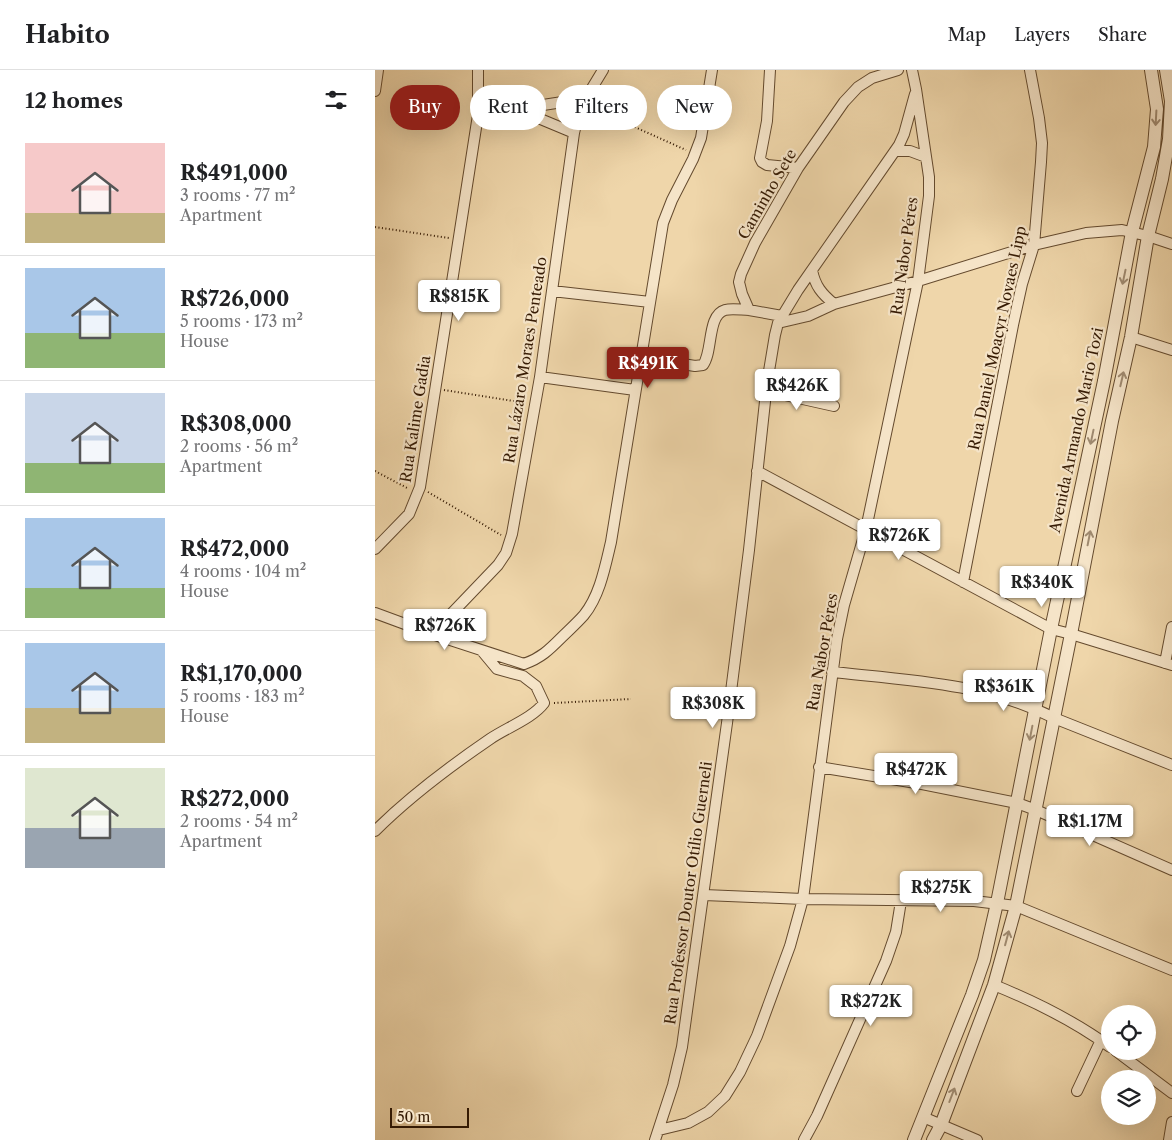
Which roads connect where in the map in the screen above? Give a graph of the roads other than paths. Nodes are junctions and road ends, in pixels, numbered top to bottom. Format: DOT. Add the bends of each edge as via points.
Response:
graph roads {
  1 [pos="378,70"];
  2 [pos="478,70"];
  3 [pos="603,70"];
  4 [pos="713,70"];
  5 [pos="770,70"];
  6 [pos="899,70"];
  7 [pos="911,70"];
  8 [pos="1030,70"];
  9 [pos="1151,70"];
  10 [pos="1167,70"];
  11 [pos="478,85"];
  12 [pos="594,85"];
  13 [pos="916,89"];
  14 [pos="375,91"];
  15 [pos="546,121"];
  16 [pos="476,130"];
  17 [pos="574,130"];
  18 [pos="573,133"];
  19 [pos="895,151"];
  20 [pos="926,157"];
  21 [pos="798,168"];
  22 [pos="1132,232"];
  23 [pos="1148,236"];
  24 [pos="1172,244"];
  25 [pos="1034,245"];
  26 [pos="812,270"];
  27 [pos="918,281"];
  28 [pos="552,291"];
  29 [pos="650,302"];
  30 [pos="834,304"];
  31 [pos="749,310"];
  32 [pos="780,319"];
  33 [pos="1131,337"];
  34 [pos="1172,350"];
  35 [pos="641,357"];
  36 [pos="541,377"];
  37 [pos="635,390"];
  38 [pos="767,391"];
  39 [pos="833,406"];
  40 [pos="757,471"];
  41 [pos="866,529"];
  42 [pos="375,549"];
  43 [pos="963,582"];
  44 [pos="375,612"];
  45 [pos="1172,627"];
  46 [pos="1051,629"];
  47 [pos="433,634"];
  48 [pos="1071,634"];
  49 [pos="481,650"];
  50 [pos="1169,664"];
  51 [pos="832,672"];
  52 [pos="1035,709"];
  53 [pos="1054,718"];
  54 [pos="1172,766"];
  55 [pos="819,767"];
  56 [pos="1017,803"];
  57 [pos="1035,810"];
  58 [pos="375,831"];
  59 [pos="1172,870"];
  60 [pos="704,895"];
  61 [pos="803,899"];
  62 [pos="901,901"];
  63 [pos="997,904"];
  64 [pos="1016,906"];
  65 [pos="1172,970"];
  66 [pos="995,985"];
  67 [pos="1101,1040"];
  68 [pos="1128,1060"];
  69 [pos="1077,1091"];
  70 [pos="1172,1093"];
  71 [pos="923,1117"];
  72 [pos="1172,1122"];
  73 [pos="941,1125"];
  74 [pos="659,1130"];
  75 [pos="655,1140"];
  76 [pos="803,1140"];
  77 [pos="913,1140"];
  78 [pos="933,1140"];
  79 [pos="977,1140"];
  80 [pos="1169,1140"];
  1 -- 14 [label="street"];
  2 -- 11 [label="street, Rua Kalime Gadia"];
  3 -- 12 [label="street, Rua Lázaro Moraes Penteado"];
  4 -- 29 [label="street" via="701,138 663,223"];
  5 -- 21 [label="street" via="767,121 760,158 767,164"];
  6 -- 21 [label="street, Caminho Sete" via="857,86"];
  7 -- 13 [label="street, Rua Nabor Péres"];
  8 -- 25 [label="street, Rua Daniel Moacyr Novaes Lipp" via="1042,143"];
  9 -- 22 [label="street, Avenida Armando Mario Tozi, one-way" via="1157,109 1154,147"];
  10 -- 23 [label="street" via="1171,101 1169,139"];
  13 -- 19 [label="street, Rua Professor Doutor Otílio Guerneli" via="904,134"];
  13 -- 20 [label="street, Rua Nabor Péres"];
  15 -- 18 [label="street"];
  16 -- 42 [label="street, Rua Kalime Gadia" via="419,491 409,514"];
  17 -- 18 [label="street, Rua Lázaro Moraes Penteado"];
  18 -- 28 [label="street, Rua Lázaro Moraes Penteado"];
  19 -- 20 [label="street"];
  19 -- 26 [label="street, Rua Professor Doutor Otílio Guerneli"];
  20 -- 27 [label="street, Rua Nabor Péres" via="929,196"];
  21 -- 31 [label="street, Caminho Sete" via="741,274 739,282"];
  22 -- 23 [label="street"];
  22 -- 25 [label="street" via="1086,233"];
  22 -- 46 [label="street, Avenida Armando Mario Tozi, one-way"];
  23 -- 24 [label="street"];
  23 -- 33 [label="street"];
  25 -- 27 [label="street"];
  25 -- 43 [label="street, Rua Daniel Moacyr Novaes Lipp" via="1013,325"];
  26 -- 30 [label="street" via="817,287"];
  26 -- 32 [label="street, Rua Professor Doutor Otílio Guerneli"];
  27 -- 30 [label="street"];
  27 -- 41 [label="street, Rua Nabor Péres"];
  28 -- 29 [label="street"];
  28 -- 36 [label="street, Rua Lázaro Moraes Penteado"];
  29 -- 35 [label="street"];
  30 -- 32 [label="street" via="808,316"];
  31 -- 32 [label="street"];
  31 -- 35 [label="street" via="719,313 703,365"];
  32 -- 38 [label="street, Rua Professor Doutor Otílio Guerneli"];
  33 -- 34 [label="street"];
  48 -- 33 [label="street, one-way"];
  35 -- 37 [label="street"];
  36 -- 37 [label="street"];
  36 -- 47 [label="street, Rua Lázaro Moraes Penteado" via="506,553"];
  37 -- 49 [label="street" via="611,542 601,581 584,615 537,660 524,664"];
  38 -- 39 [label="street"];
  38 -- 40 [label="street, Rua Professor Doutor Otílio Guerneli"];
  40 -- 41 [label="street"];
  40 -- 60 [label="street, Rua Professor Doutor Otílio Guerneli"];
  41 -- 43 [label="street"];
  41 -- 51 [label="street, Rua Nabor Péres" via="844,606"];
  43 -- 46 [label="street"];
  44 -- 47 [label="street"];
  45 -- 50 [label="street"];
  46 -- 48 [label="street"];
  46 -- 52 [label="street, Avenida Armando Mario Tozi"];
  47 -- 49 [label="street"];
  48 -- 50 [label="street"];
  48 -- 53 [label="street"];
  49 -- 58 [label="street" via="497,669 523,676 536,686 544,703 539,710 461,759 398,808"];
  51 -- 52 [label="street" via="968,689"];
  51 -- 55 [label="street, Rua Nabor Péres"];
  52 -- 53 [label="street"];
  52 -- 56 [label="street, Avenida Armando Mario Tozi, one-way"];
  53 -- 54 [label="street"];
  53 -- 57 [label="street"];
  55 -- 56 [label="street"];
  55 -- 61 [label="street, Rua Nabor Péres"];
  56 -- 57 [label="street"];
  56 -- 63 [label="street, Avenida Armando Mario Tozi"];
  57 -- 59 [label="street"];
  57 -- 64 [label="street"];
  60 -- 61 [label="street"];
  60 -- 74 [label="street, Rua Professor Doutor Otílio Guerneli" via="682,1047"];
  61 -- 62 [label="street"];
  61 -- 74 [label="street, Rua Nabor Péres" via="790,946 757,1036 740,1072 725,1096 708,1112 688,1123"];
  62 -- 63 [label="street"];
  62 -- 76 [label="street" via="896,932 886,961 817,1116"];
  63 -- 64 [label="street"];
  63 -- 71 [label="street, Avenida Armando Mario Tozi" via="984,960"];
  64 -- 65 [label="street"];
  66 -- 64 [label="street, one-way"];
  66 -- 67 [label="street" via="1042,1005"];
  73 -- 66 [label="street, one-way"];
  67 -- 69 [label="street"];
  68 -- 70 [label="street"];
  71 -- 73 [label="street"];
  71 -- 77 [label="street, Avenida Armando Mario Tozi"];
  72 -- 80 [label="street"];
  73 -- 78 [label="street"];
  73 -- 79 [label="street"];
  74 -- 75 [label="street, Rua Professor Doutor Otílio Guerneli"];
}
